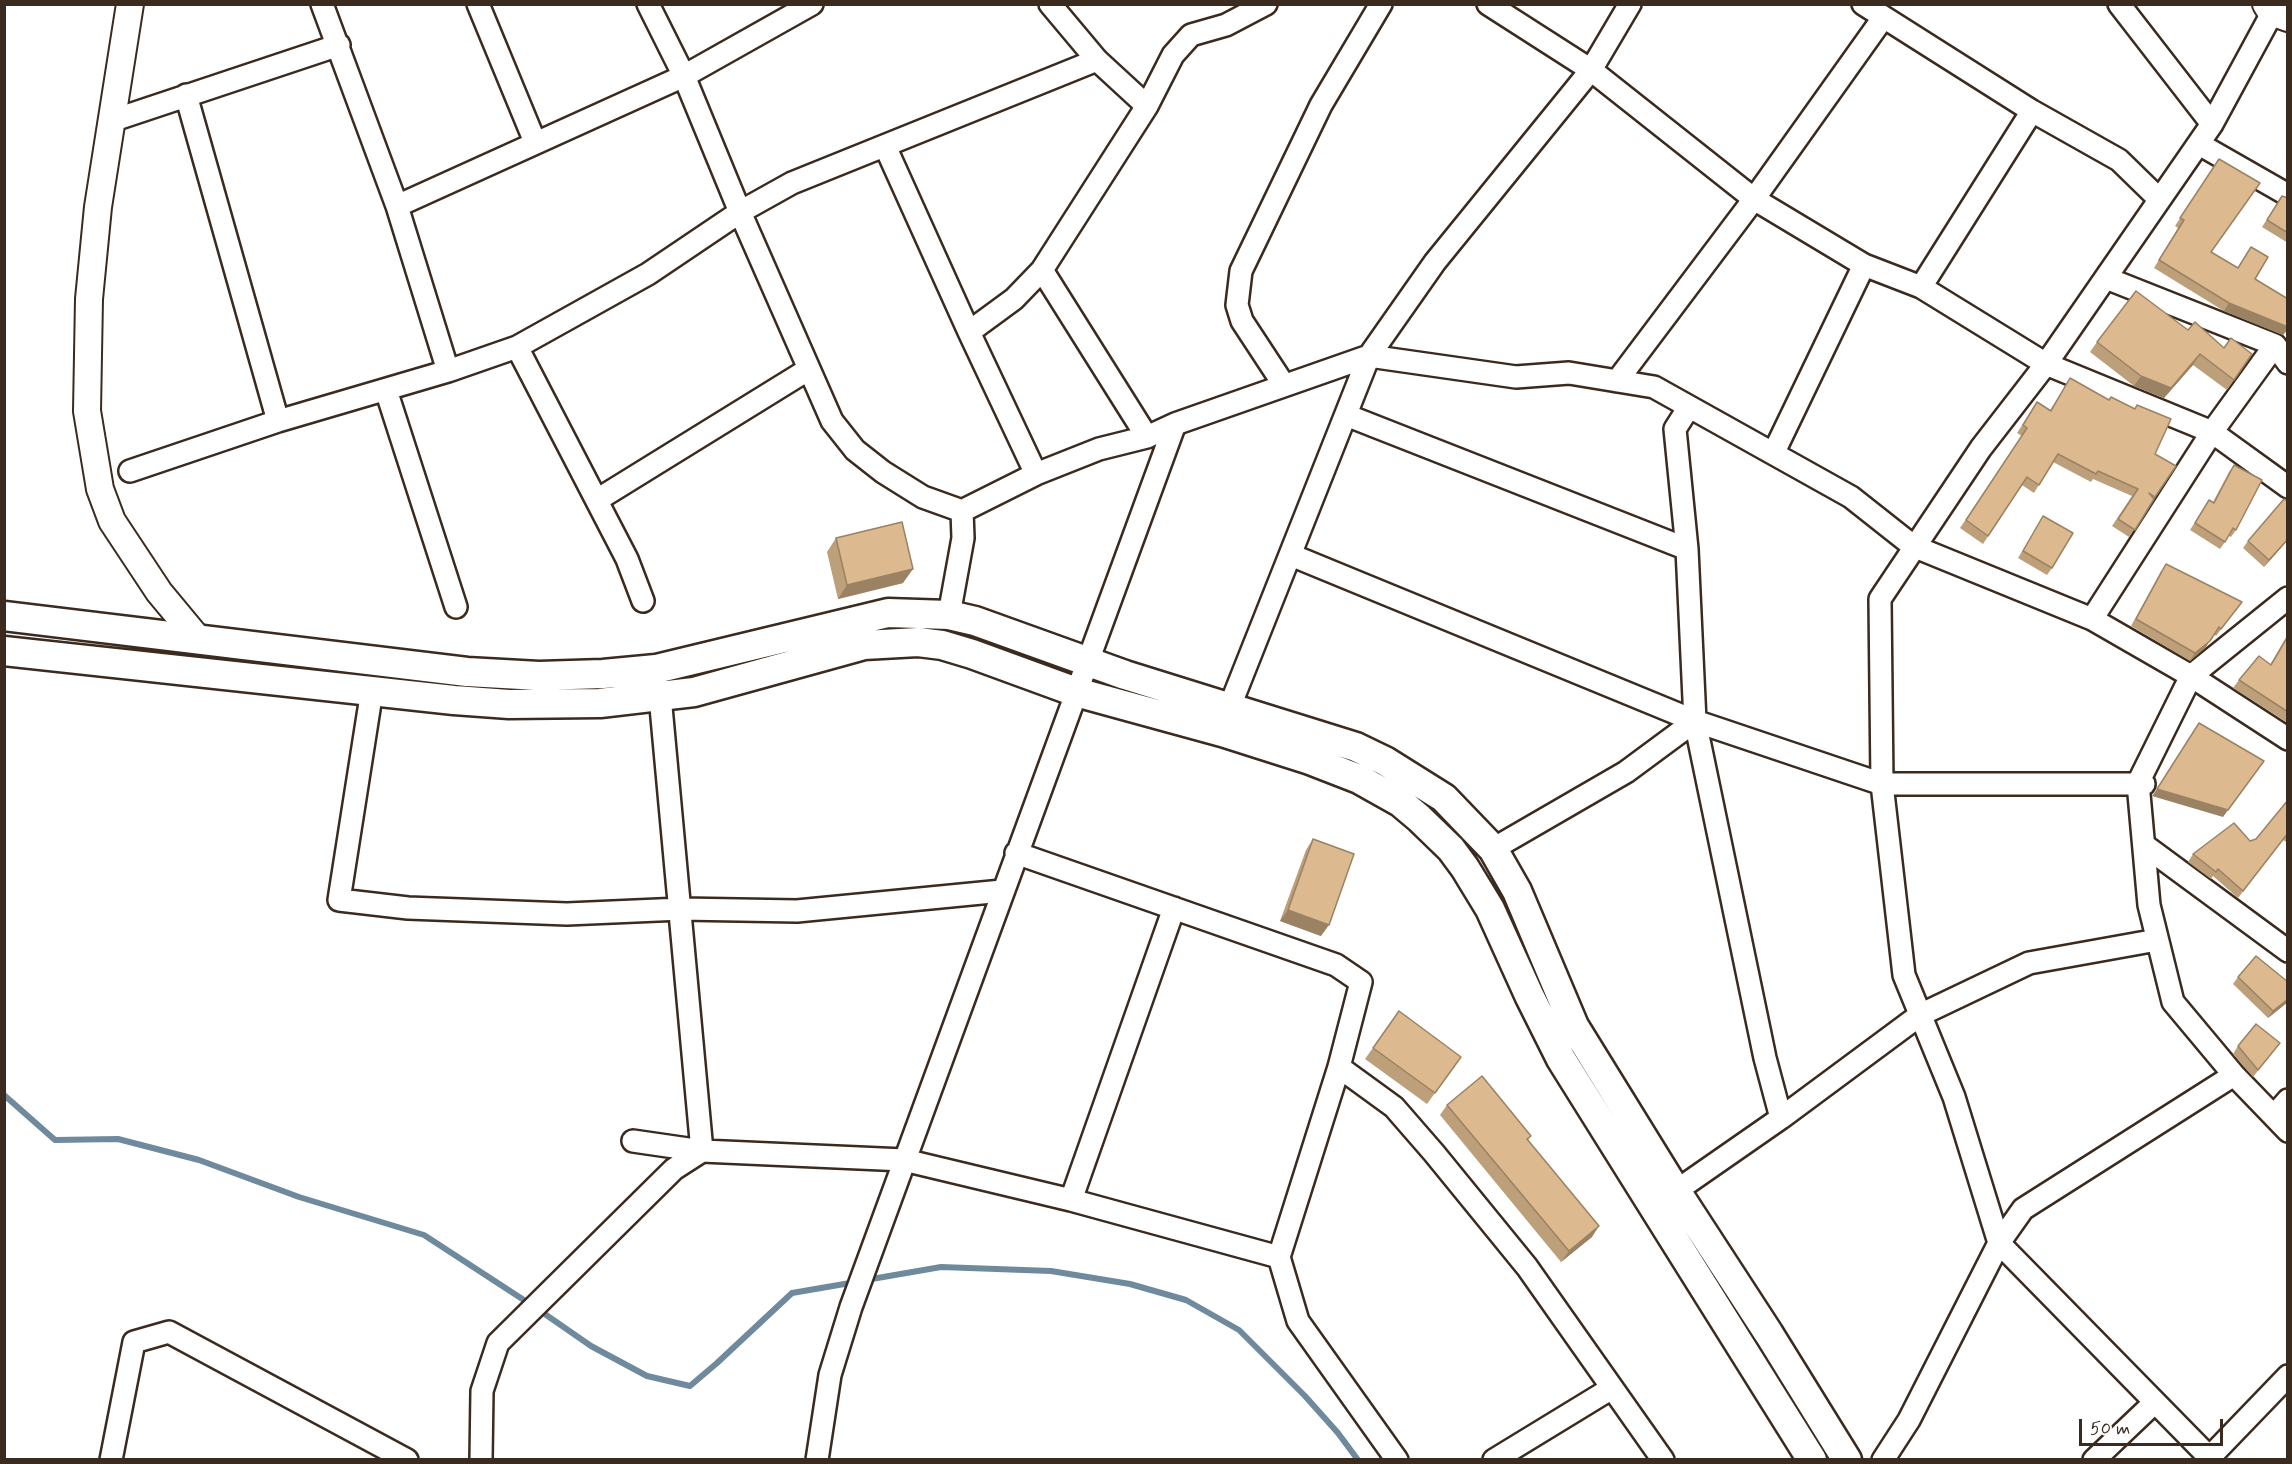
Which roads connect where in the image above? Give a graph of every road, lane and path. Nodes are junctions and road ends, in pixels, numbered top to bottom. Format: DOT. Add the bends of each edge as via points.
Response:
graph roads {
  1 [pos="130,4"];
  2 [pos="322,4"];
  3 [pos="478,4"];
  4 [pos="648,4"];
  5 [pos="812,4"];
  6 [pos="1050,4"];
  7 [pos="1266,4"];
  8 [pos="1381,4"];
  9 [pos="1488,4"];
  10 [pos="1630,4"];
  11 [pos="1863,4"];
  12 [pos="2119,4"];
  13 [pos="2275,10"];
  14 [pos="1883,18"];
  15 [pos="339,45"];
  16 [pos="1097,60"];
  17 [pos="1591,70"];
  18 [pos="684,76"];
  19 [pos="186,95"];
  20 [pos="1147,106"];
  21 [pos="2032,111"];
  22 [pos="111,120"];
  23 [pos="2212,124"];
  24 [pos="535,142"];
  25 [pos="2199,144"];
  26 [pos="885,146"];
  27 [pos="2288,195"];
  28 [pos="1754,199"];
  29 [pos="2158,199"];
  30 [pos="397,206"];
  31 [pos="740,212"];
  32 [pos="1864,265"];
  33 [pos="1041,270"];
  34 [pos="2106,278"];
  35 [pos="1921,287"];
  36 [pos="969,332"];
  37 [pos="2276,345"];
  38 [pos="517,347"];
  39 [pos="1369,356"];
  40 [pos="2288,363"];
  41 [pos="2046,364"];
  42 [pos="809,369"];
  43 [pos="448,371"];
  44 [pos="1617,381"];
  45 [pos="1284,385"];
  46 [pos="386,390"];
  47 [pos="1689,407"];
  48 [pos="1346,415"];
  49 [pos="278,421"];
  50 [pos="1175,424"];
  51 [pos="2212,432"];
  52 [pos="1147,437"];
  53 [pos="1774,452"];
  54 [pos="130,471"];
  55 [pos="1036,474"];
  56 [pos="2288,487"];
  57 [pos="597,500"];
  58 [pos="962,511"];
  59 [pos="1913,546"];
  60 [pos="1687,549"];
  61 [pos="1291,555"];
  62 [pos="2288,598"];
  63 [pos="643,601"];
  64 [pos="456,607"];
  65 [pos="949,615"];
  66 [pos="4,616"];
  67 [pos="2092,619"];
  68 [pos="198,639"];
  69 [pos="4,651"];
  70 [pos="1088,662"];
  71 [pos="2191,676"];
  72 [pos="372,690"];
  73 [pos="1076,692"];
  74 [pos="660,696"];
  75 [pos="1230,706"];
  76 [pos="1695,721"];
  77 [pos="2288,739"];
  78 [pos="1882,784"];
  79 [pos="2141,784"];
  80 [pos="2144,845"];
  81 [pos="1493,849"];
  82 [pos="1016,854"];
  83 [pos="1002,891"];
  84 [pos="1174,908"];
  85 [pos="681,909"];
  86 [pos="2157,940"];
  87 [pos="2288,951"];
  88 [pos="1920,1015"];
  89 [pos="1339,1067"];
  90 [pos="2234,1075"];
  91 [pos="2283,1116"];
  92 [pos="1781,1118"];
  93 [pos="633,1141"];
  94 [pos="702,1151"];
  95 [pos="904,1160"];
  96 [pos="1676,1191"];
  97 [pos="1071,1200"];
  98 [pos="1999,1242"];
  99 [pos="1279,1257"];
  100 [pos="2288,1376"];
  101 [pos="1612,1388"];
  102 [pos="2154,1403"];
  103 [pos="2211,1458"];
  104 [pos="111,1460"];
  105 [pos="407,1460"];
  106 [pos="481,1460"];
  107 [pos="817,1460"];
  108 [pos="1397,1460"];
  109 [pos="1494,1460"];
  110 [pos="1662,1460"];
  111 [pos="1812,1460"];
  112 [pos="1847,1460"];
  113 [pos="1882,1460"];
  114 [pos="2094,1460"];
  1 -- 22 [label="street"];
  2 -- 15 [label="street"];
  3 -- 24 [label="street"];
  4 -- 18 [label="street"];
  5 -- 18 [label="street"];
  6 -- 16 [label="street"];
  7 -- 20 [label="street" via="1226,25 1191,35 1173,55"];
  8 -- 45 [label="street" via="1321,105 1241,271 1237,305 1242,321"];
  9 -- 17 [label="street"];
  10 -- 17 [label="street"];
  11 -- 14 [label="street"];
  12 -- 23 [label="street"];
  13 -- 23 [label="street"];
  14 -- 21 [label="street"];
  14 -- 28 [label="street"];
  15 -- 19 [label="street"];
  15 -- 30 [label="street"];
  16 -- 20 [label="street"];
  16 -- 26 [label="street"];
  17 -- 28 [label="street"];
  17 -- 39 [label="street" via="1435,262"];
  18 -- 24 [label="street"];
  18 -- 31 [label="street"];
  19 -- 22 [label="street"];
  19 -- 49 [label="street"];
  20 -- 33 [label="street"];
  21 -- 29 [label="street" via="2119,160"];
  21 -- 35 [label="street"];
  22 -- 68 [label="street" via="89,299 87,411 92,453 112,521 159,592"];
  23 -- 25 [label="street"];
  24 -- 30 [label="street"];
  25 -- 27 [label="street"];
  25 -- 29 [label="street"];
  26 -- 31 [label="street" via="792,183"];
  26 -- 36 [label="street"];
  28 -- 32 [label="street"];
  28 -- 44 [label="street"];
  29 -- 34 [label="street"];
  30 -- 43 [label="street"];
  31 -- 38 [label="street" via="648,274"];
  31 -- 42 [label="street"];
  32 -- 35 [label="street"];
  32 -- 53 [label="street"];
  33 -- 36 [label="street" via="1014,299"];
  33 -- 52 [label="street"];
  34 -- 37 [label="street"];
  34 -- 41 [label="street"];
  35 -- 41 [label="street"];
  36 -- 55 [label="street"];
  37 -- 40 [label="street"];
  37 -- 51 [label="street"];
  38 -- 43 [label="street"];
  38 -- 57 [label="street"];
  39 -- 44 [label="street" via="1516,377 1569,373"];
  39 -- 45 [label="street"];
  39 -- 48 [label="street"];
  41 -- 51 [label="street"];
  41 -- 59 [label="street"];
  42 -- 57 [label="street"];
  42 -- 58 [label="street" via="832,420 855,450 923,497"];
  43 -- 46 [label="street"];
  44 -- 47 [label="street" via="1654,387"];
  45 -- 50 [label="street"];
  46 -- 49 [label="street"];
  46 -- 64 [label="street"];
  47 -- 53 [label="street"];
  47 -- 60 [label="street" via="1675,429"];
  48 -- 60 [label="street"];
  48 -- 61 [label="street"];
  49 -- 54 [label="street"];
  50 -- 52 [label="street"];
  50 -- 70 [label="street"];
  51 -- 56 [label="street"];
  51 -- 67 [label="street"];
  52 -- 55 [label="street" via="1099,449"];
  53 -- 59 [label="street" via="1851,497"];
  55 -- 58 [label="street"];
  57 -- 63 [label="street"];
  58 -- 65 [label="street" via="963,538"];
  59 -- 67 [label="street"];
  59 -- 78 [label="street" via="1880,598"];
  60 -- 76 [label="street"];
  61 -- 75 [label="street"];
  61 -- 76 [label="street"];
  62 -- 71 [label="street"];
  65 -- 68 [label="main road" via="888,613 699,661 603,674 467,672"];
  65 -- 70 [label="main road"];
  66 -- 68 [label="main road"];
  67 -- 71 [label="street"];
  69 -- 72 [label="main road"];
  70 -- 73 [label="street"];
  70 -- 75 [label="main road"];
  71 -- 77 [label="street"];
  71 -- 79 [label="street"];
  72 -- 74 [label="main road" via="509,704 600,704"];
  72 -- 85 [label="street" via="339,900 408,908 567,914"];
  73 -- 74 [label="main road" via="972,654 918,642 864,645 694,692"];
  73 -- 82 [label="street"];
  73 -- 111 [label="main road" via="1222,732 1336,769 1400,802 1436,832 1465,868 1490,909 1562,1059"];
  74 -- 85 [label="street"];
  75 -- 81 [label="main road" via="1356,747 1385,761 1444,798"];
  76 -- 78 [label="street"];
  76 -- 81 [label="street" via="1626,772"];
  76 -- 92 [label="street"];
  78 -- 79 [label="street"];
  78 -- 88 [label="street" via="1904,975"];
  79 -- 80 [label="street"];
  80 -- 86 [label="street" via="2149,905"];
  80 -- 87 [label="street"];
  81 -- 96 [label="main road" via="1517,891 1574,1026"];
  82 -- 83 [label="street"];
  82 -- 84 [label="street"];
  83 -- 85 [label="street" via="797,911"];
  83 -- 95 [label="street"];
  84 -- 89 [label="street" via="1336,965 1360,982"];
  84 -- 97 [label="street"];
  85 -- 94 [label="street"];
  86 -- 88 [label="street" via="2029,963"];
  86 -- 90 [label="street" via="2173,1002"];
  88 -- 92 [label="street"];
  88 -- 98 [label="street" via="1954,1097"];
  89 -- 99 [label="street"];
  89 -- 101 [label="street" via="1394,1107 1434,1153 1527,1267"];
  90 -- 91 [label="street"];
  90 -- 98 [label="street" via="2023,1209"];
  92 -- 96 [label="street"];
  93 -- 94 [label="street"];
  94 -- 95 [label="street"];
  94 -- 106 [label="street" via="674,1169 498,1343 482,1391"];
  95 -- 97 [label="street"];
  95 -- 107 [label="street" via="830,1375"];
  96 -- 112 [label="main road"];
  97 -- 99 [label="street"];
  98 -- 102 [label="street"];
  98 -- 113 [label="street" via="1909,1420"];
  99 -- 108 [label="street" via="1298,1321"];
  100 -- 103 [label="street"];
  101 -- 109 [label="street"];
  101 -- 110 [label="street"];
  102 -- 103 [label="street"];
  102 -- 114 [label="street"];
  104 -- 105 [label="street" via="134,1342 169,1332"];
}
